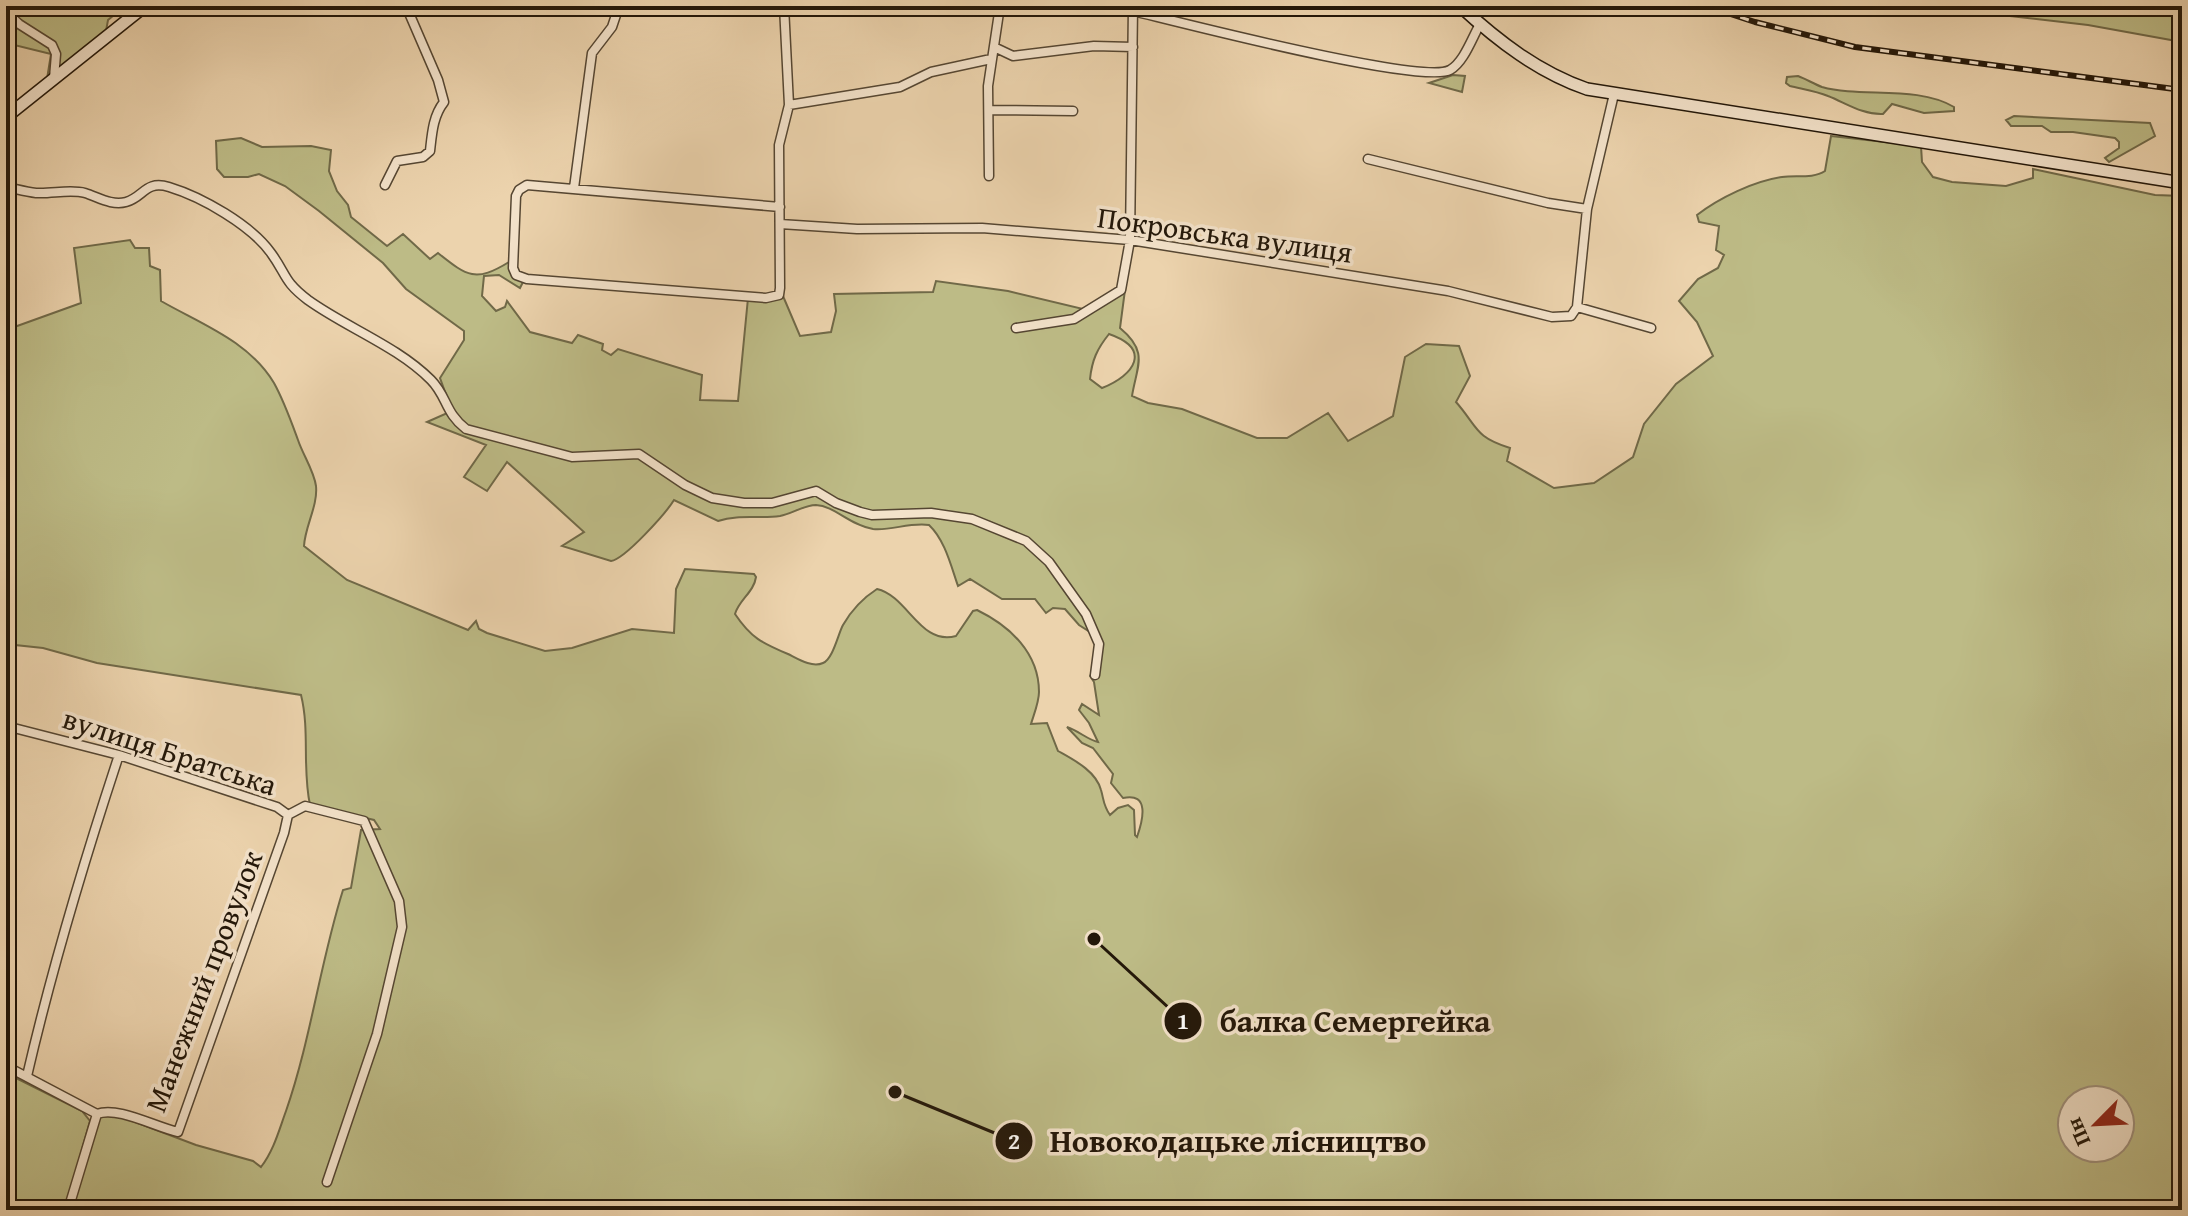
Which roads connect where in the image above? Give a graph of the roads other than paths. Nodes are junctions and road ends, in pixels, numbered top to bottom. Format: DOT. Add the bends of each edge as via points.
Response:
graph roads {
  1 [pos="145,6"];
  2 [pos="406,6"];
  3 [pos="619,6"];
  4 [pos="784,6"];
  5 [pos="1000,6"];
  6 [pos="1460,6"];
  7 [pos="1133,9"];
  8 [pos="6,12"];
  9 [pos="1480,24"];
  10 [pos="994,47"];
  11 [pos="1133,47"];
  12 [pos="991,59"];
  13 [pos="54,78"];
  14 [pos="1614,94"];
  15 [pos="789,105"];
  16 [pos="989,110"];
  17 [pos="1073,111"];
  18 [pos="6,117"];
  19 [pos="1368,159"];
  20 [pos="989,176"];
  21 [pos="2182,183"];
  22 [pos="385,185"];
  23 [pos="6,187"];
  24 [pos="574,188"];
  25 [pos="780,207"];
  26 [pos="1587,209"];
  27 [pos="780,224"];
  28 [pos="1130,240"];
  29 [pos="1577,307"];
  30 [pos="1016,328"];
  31 [pos="1651,328"];
  32 [pos="1095,675"];
  33 [pos="6,726"];
  34 [pos="119,755"];
  35 [pos="288,815"];
  36 [pos="6,1066"];
  37 [pos="27,1076"];
  38 [pos="97,1114"];
  39 [pos="327,1182"];
  40 [pos="68,1210"];
  1 -- 13 [label="street"];
  2 -- 22 [label="street" via="444,102 435,118 430,151 397,161"];
  3 -- 24 [label="street" via="612,27 592,53"];
  4 -- 15 [label="street"];
  5 -- 10 [label="street"];
  6 -- 9 [label="street"];
  7 -- 9 [label="street" via="1287,48 1391,69 1441,72 1457,64"];
  7 -- 11 [label="street"];
  8 -- 13 [label="street" via="52,45"];
  9 -- 14 [label="street" via="1550,74"];
  10 -- 11 [label="street" via="1013,56"];
  10 -- 12 [label="street"];
  11 -- 28 [label="street"];
  12 -- 15 [label="street" via="931,72 900,87"];
  12 -- 16 [label="street"];
  13 -- 18 [label="street"];
  14 -- 21 [label="street"];
  14 -- 26 [label="street"];
  15 -- 25 [label="street" via="779,145"];
  16 -- 17 [label="street"];
  16 -- 20 [label="street"];
  19 -- 26 [label="street"];
  23 -- 32 [label="street" via="34,193 81,192 116,203 157,185 203,201 256,236 287,283 310,302 429,378 453,419 466,429 572,457 639,454 712,498 772,503 816,491 872,515 931,513 972,519 1007,532 1049,562 1086,614 1099,644"];
  24 -- 25 [label="street"];
  24 -- 27 [label="street" via="527,185 519,190 511,258 516,275 766,298 779,295"];
  25 -- 27 [label="street"];
  26 -- 29 [label="street"];
  27 -- 28 [label="street, Покровська вулиця" via="982,228"];
  28 -- 29 [label="street, Покровська вулиця" via="1459,293 1552,317 1571,316"];
  28 -- 30 [label="street" via="1121,290 1074,319"];
  29 -- 31 [label="street, Покровська вулиця"];
  33 -- 34 [label="street, вулиця Братська"];
  34 -- 35 [label="street, вулиця Братська"];
  34 -- 37 [label="street"];
  35 -- 38 [label="street, Манежний провулок" via="178,1132 116,1112"];
  35 -- 39 [label="street, вулиця Братська" via="305,806 364,821 399,901 402,927 377,1034"];
  36 -- 37 [label="street"];
  37 -- 38 [label="street"];
  38 -- 40 [label="street, Манежний провулок"];
}
